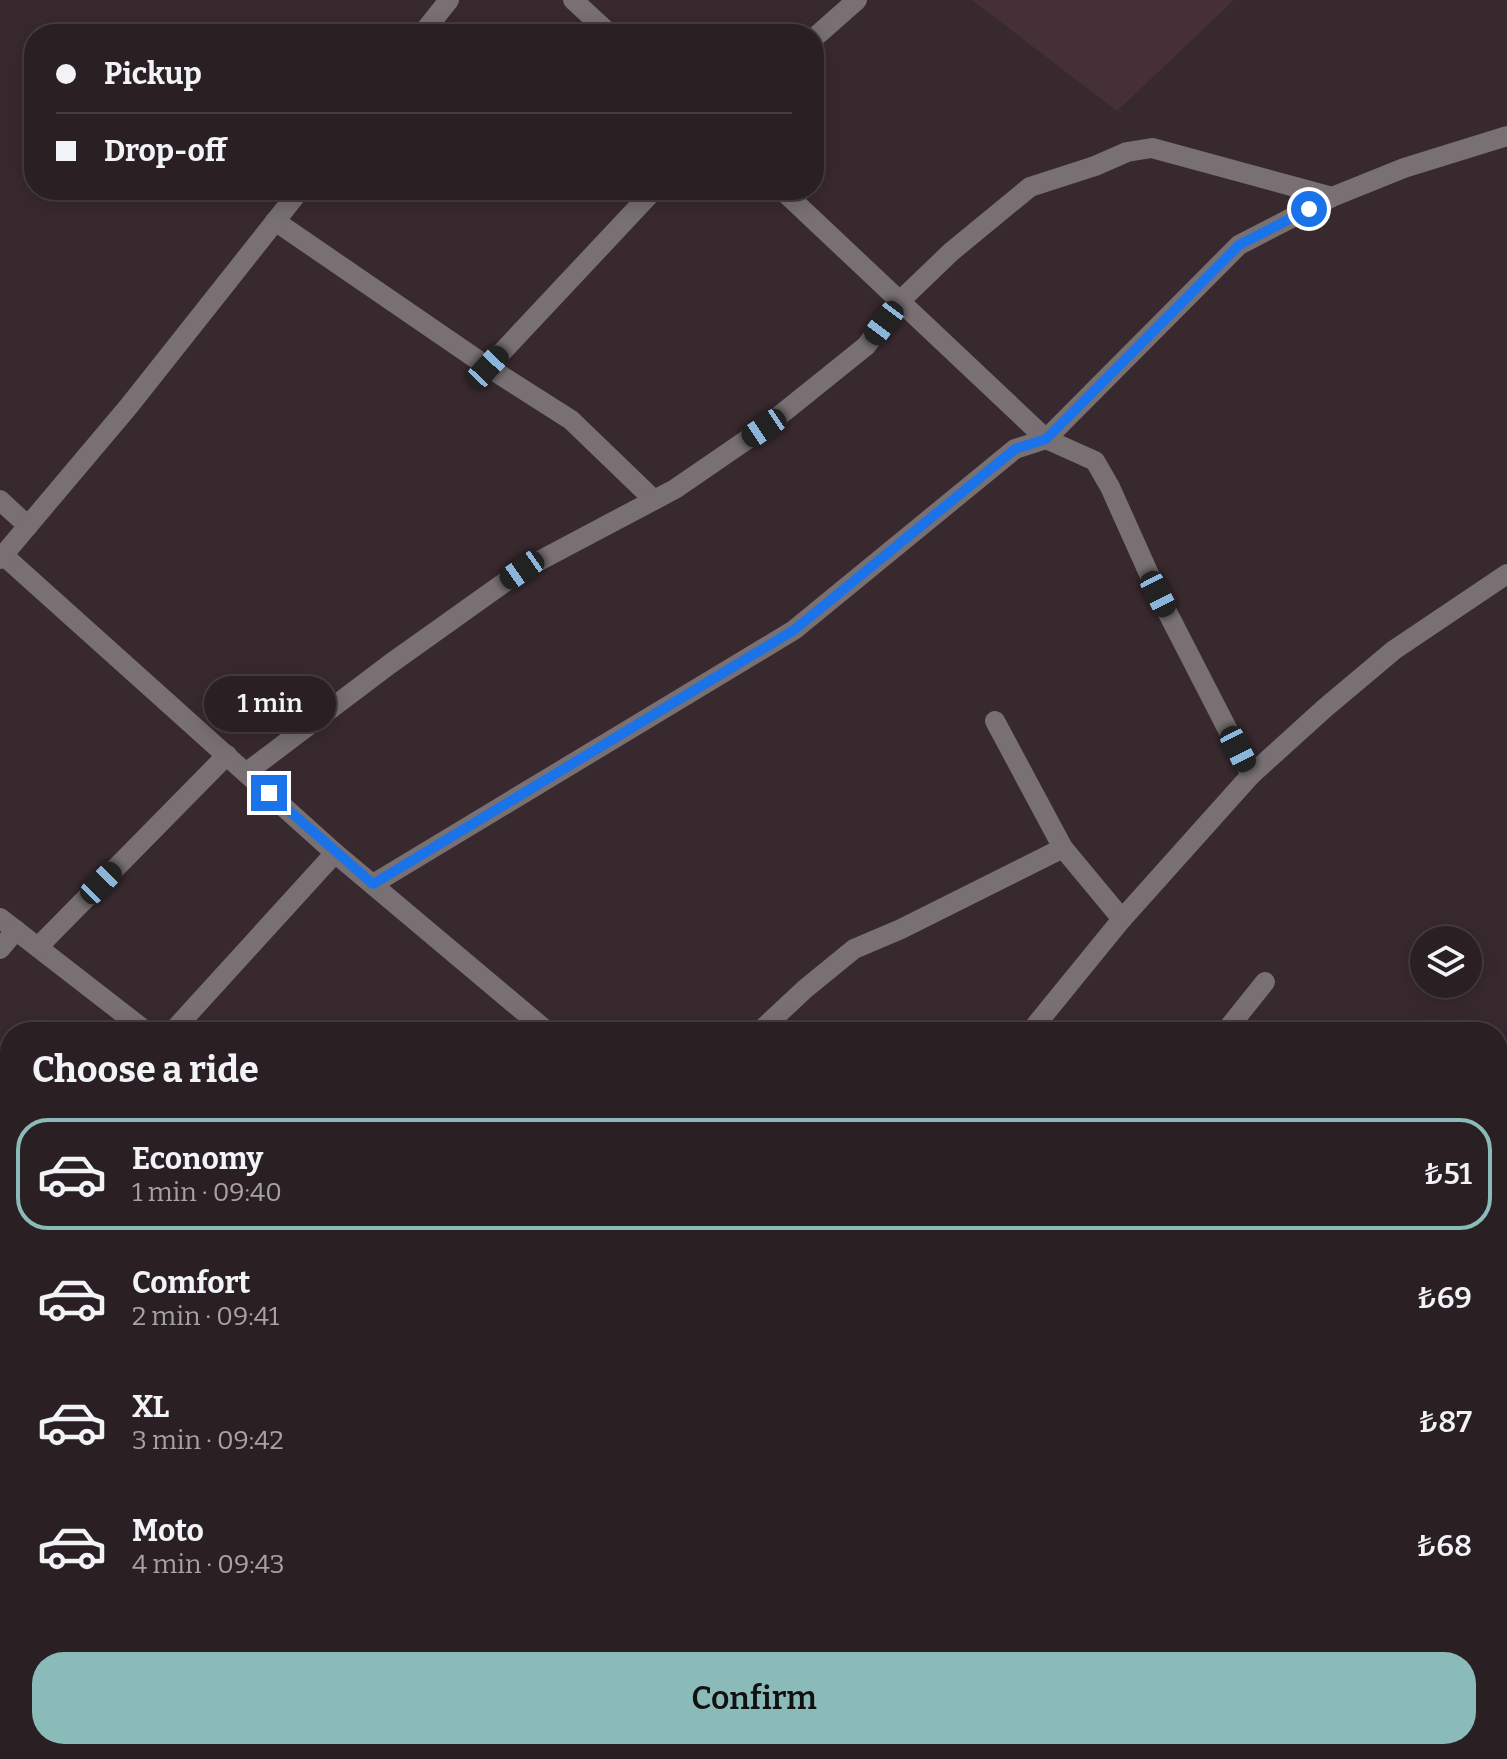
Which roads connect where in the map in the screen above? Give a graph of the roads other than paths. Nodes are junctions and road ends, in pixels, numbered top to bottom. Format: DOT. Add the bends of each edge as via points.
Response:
graph roads {
  1 [pos="449,0"];
  2 [pos="573,0"];
  3 [pos="857,0"];
  4 [pos="430,24"];
  5 [pos="599,24"];
  6 [pos="824,29"];
  7 [pos="1507,136"];
  8 [pos="1332,197"];
  9 [pos="292,200"];
  10 [pos="645,200"];
  11 [pos="793,200"];
  12 [pos="275,221"];
  13 [pos="901,300"];
  14 [pos="488,367"];
  15 [pos="1046,439"];
  16 [pos="0,500"];
  17 [pos="654,500"];
  18 [pos="28,526"];
  19 [pos="2,557"];
  20 [pos="1507,574"];
  21 [pos="995,721"];
  22 [pos="227,755"];
  23 [pos="247,772"];
  24 [pos="1251,775"];
  25 [pos="1063,848"];
  26 [pos="335,853"];
  27 [pos="373,884"];
  28 [pos="1122,919"];
  29 [pos="8,924"];
  30 [pos="38,947"];
  31 [pos="0,949"];
  32 [pos="1265,982"];
  33 [pos="134,1022"];
  34 [pos="181,1022"];
  35 [pos="536,1022"];
  36 [pos="770,1022"];
  37 [pos="1038,1022"];
  38 [pos="1233,1022"];
  1 -- 4 [label="street"];
  2 -- 5 [label="street"];
  3 -- 6 [label="street"];
  7 -- 8 [label="street"];
  8 -- 13 [label="street" via="1140,148 1030,187"];
  8 -- 15 [label="street" via="1239,245"];
  9 -- 12 [label="street"];
  10 -- 14 [label="street"];
  11 -- 13 [label="street"];
  12 -- 14 [label="street"];
  12 -- 18 [label="street"];
  13 -- 15 [label="street"];
  13 -- 17 [label="street" via="866,346 764,428"];
  14 -- 17 [label="street" via="571,420"];
  15 -- 24 [label="street" via="1095,461"];
  15 -- 27 [label="street" via="1015,449 794,630"];
  16 -- 18 [label="street"];
  17 -- 23 [label="street" via="522,570"];
  18 -- 19 [label="street"];
  19 -- 22 [label="street"];
  20 -- 24 [label="street" via="1394,650"];
  21 -- 25 [label="street"];
  22 -- 23 [label="street"];
  22 -- 30 [label="street"];
  23 -- 26 [label="street"];
  24 -- 28 [label="street"];
  25 -- 28 [label="street"];
  25 -- 36 [label="street" via="854,949"];
  26 -- 27 [label="street"];
  26 -- 34 [label="street"];
  27 -- 35 [label="street"];
  28 -- 37 [label="street"];
  29 -- 30 [label="street"];
  29 -- 31 [label="street"];
  30 -- 33 [label="street"];
  32 -- 38 [label="street"];
}
